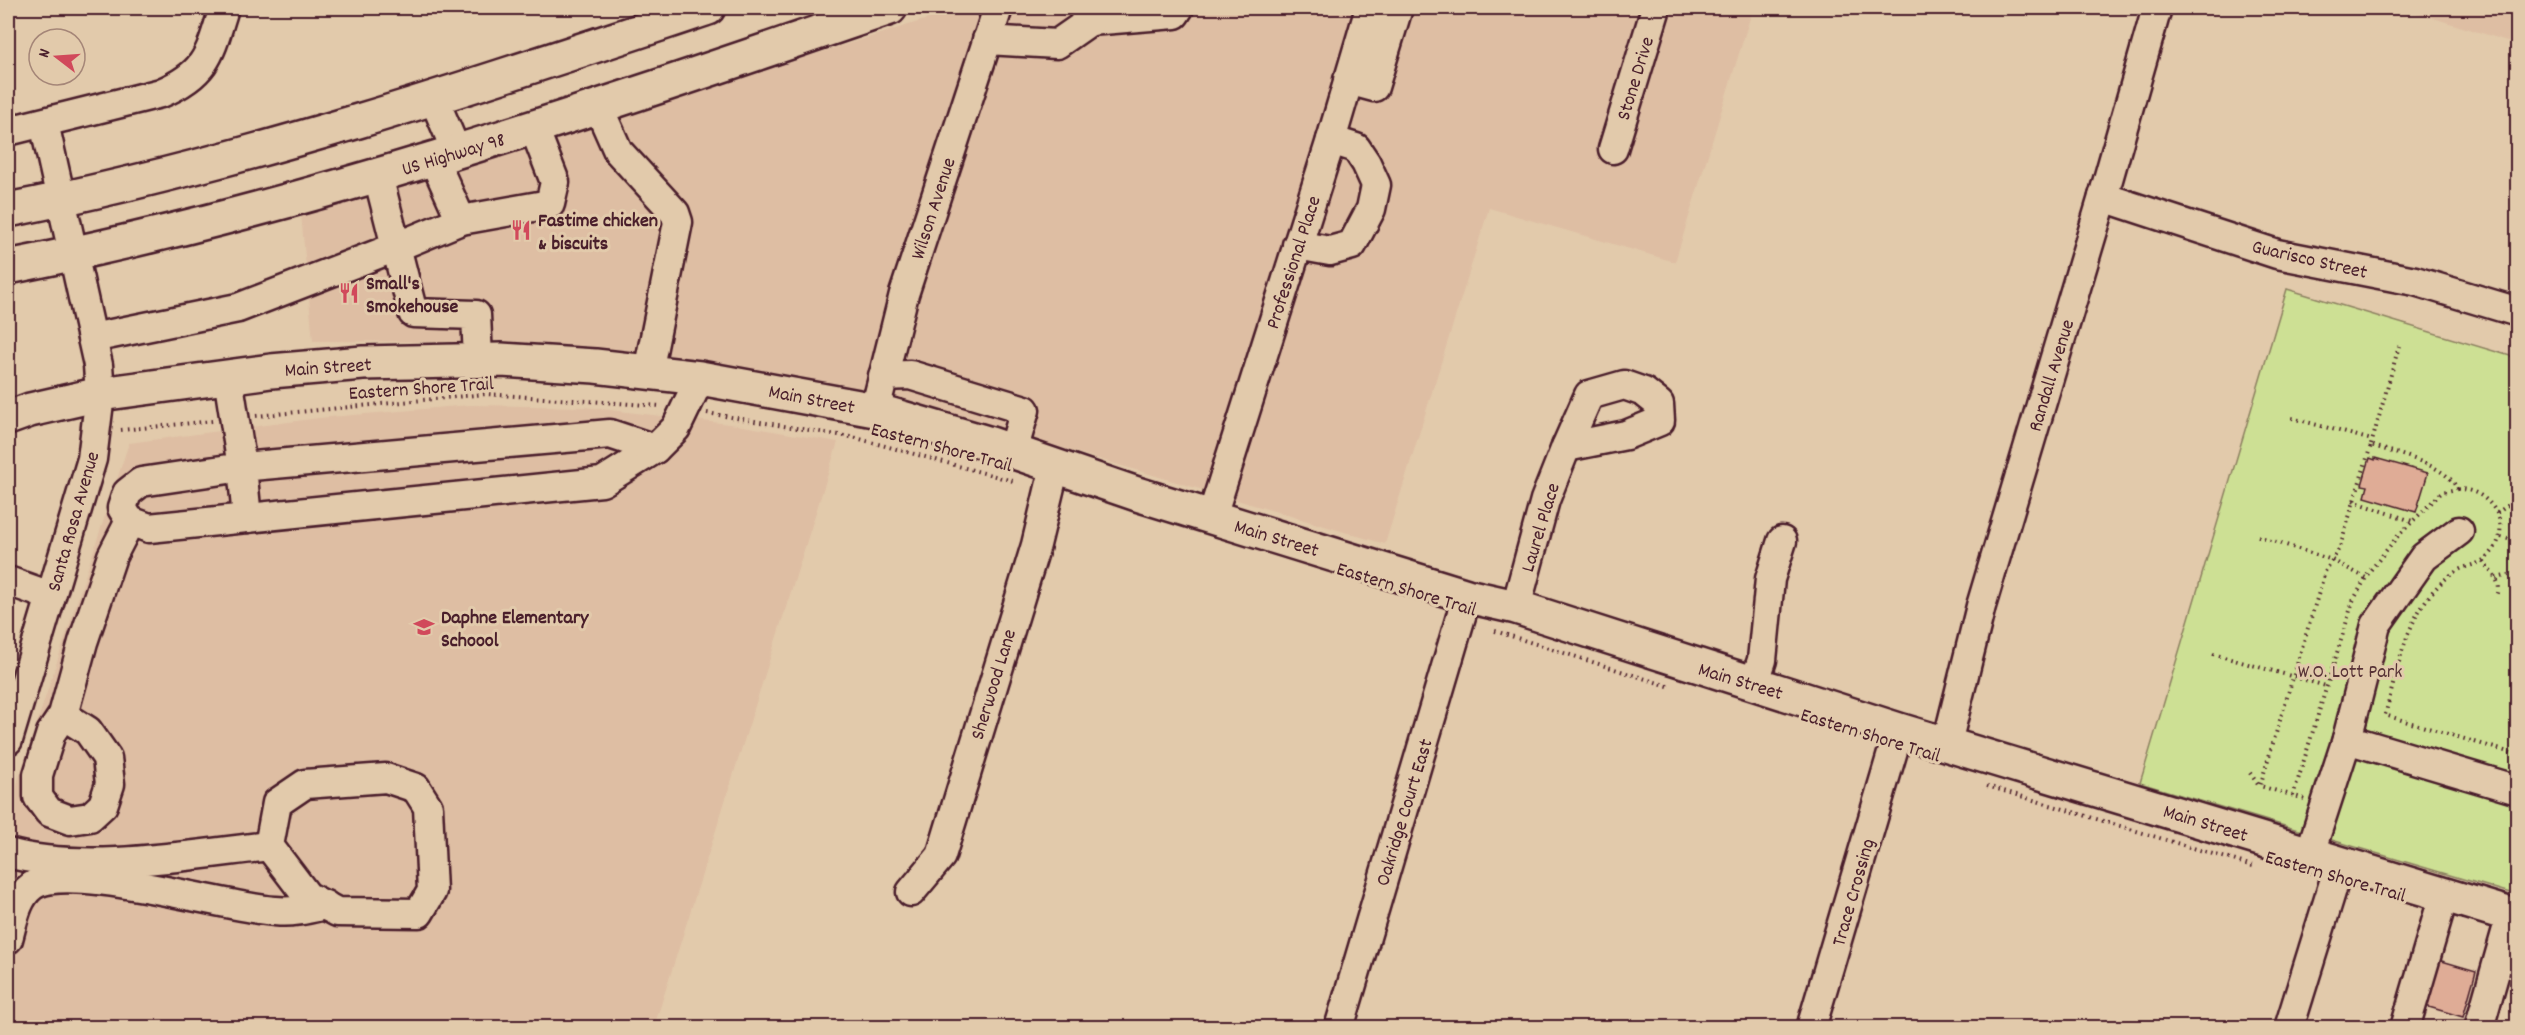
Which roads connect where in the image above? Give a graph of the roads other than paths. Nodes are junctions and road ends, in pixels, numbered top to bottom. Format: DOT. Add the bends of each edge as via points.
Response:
graph roads {
  1 [pos="224,8"];
  2 [pos="708,8"];
  3 [pos="890,8"];
  4 [pos="998,8"];
  5 [pos="1179,8"];
  6 [pos="1370,8"];
  7 [pos="1398,8"];
  8 [pos="1656,8"];
  9 [pos="2157,8"];
  10 [pos="1087,14"];
  11 [pos="987,40"];
  12 [pos="1348,80"];
  13 [pos="434,99"];
  14 [pos="598,106"];
  15 [pos="44,123"];
  16 [pos="534,128"];
  17 [pos="8,131"];
  18 [pos="1330,140"];
  19 [pos="1613,149"];
  20 [pos="445,157"];
  21 [pos="378,176"];
  22 [pos="2103,197"];
  23 [pos="62,199"];
  24 [pos="8,210"];
  25 [pos="461,220"];
  26 [pos="1298,245"];
  27 [pos="396,248"];
  28 [pos="74,254"];
  29 [pos="8,267"];
  30 [pos="2517,312"];
  31 [pos="92,338"];
  32 [pos="478,359"];
  33 [pos="648,372"];
  34 [pos="228,376"];
  35 [pos="883,376"];
  36 [pos="700,378"];
  37 [pos="100,394"];
  38 [pos="875,410"];
  39 [pos="8,418"];
  40 [pos="1566,447"];
  41 [pos="655,449"];
  42 [pos="1013,452"];
  43 [pos="242,467"];
  44 [pos="1052,478"];
  45 [pos="1212,516"];
  46 [pos="248,518"];
  47 [pos="130,521"];
  48 [pos="2459,531"];
  49 [pos="1782,541"];
  50 [pos="8,581"];
  51 [pos="50,596"];
  52 [pos="1463,608"];
  53 [pos="1516,608"];
  54 [pos="1754,684"];
  55 [pos="63,715"];
  56 [pos="2347,739"];
  57 [pos="8,740"];
  58 [pos="1895,743"];
  59 [pos="1947,743"];
  60 [pos="2517,790"];
  61 [pos="269,846"];
  62 [pos="8,853"];
  63 [pos="2325,858"];
  64 [pos="910,892"];
  65 [pos="2444,895"];
  66 [pos="325,905"];
  67 [pos="2514,916"];
  68 [pos="8,939"];
  69 [pos="1339,1028"];
  70 [pos="1811,1028"];
  71 [pos="2289,1028"];
  72 [pos="2404,1028"];
  73 [pos="2479,1028"];
  1 -- 15 [label="street" via="211,50 183,84"];
  2 -- 13 [label="main road"];
  3 -- 14 [label="main road, US Highway 98"];
  4 -- 11 [label="street, Wilson Avenue"];
  5 -- 10 [label="street" via="1175,14"];
  6 -- 12 [label="street, Professional Place"];
  7 -- 12 [label="street" via="1374,87"];
  8 -- 19 [label="street, Stone Drive"];
  9 -- 22 [label="street, Randall Avenue"];
  10 -- 11 [label="street" via="1058,44"];
  11 -- 35 [label="street, Wilson Avenue" via="904,294"];
  12 -- 18 [label="street, Professional Place"];
  13 -- 20 [label="street"];
  13 -- 23 [label="main road"];
  14 -- 16 [label="main road, US Highway 98"];
  14 -- 33 [label="street" via="621,156 675,213 678,222"];
  15 -- 17 [label="street"];
  15 -- 23 [label="street, Santa Rosa Avenue"];
  16 -- 20 [label="main road, US Highway 98"];
  16 -- 25 [label="street" via="555,182 550,204"];
  18 -- 26 [label="street, Professional Place"];
  18 -- 26 [label="street" via="1356,148 1366,163 1376,185 1371,209 1352,245 1330,251"];
  20 -- 21 [label="main road, US Highway 98"];
  20 -- 25 [label="street"];
  21 -- 27 [label="street"];
  21 -- 28 [label="main road, US Highway 98"];
  22 -- 30 [label="street, Guarisco Street" via="2277,254 2415,281"];
  22 -- 59 [label="street, Randall Avenue" via="1981,606"];
  23 -- 24 [label="main road"];
  23 -- 28 [label="street, Santa Rosa Avenue"];
  25 -- 27 [label="street"];
  26 -- 45 [label="street, Professional Place"];
  27 -- 31 [label="street" via="238,308"];
  27 -- 32 [label="street" via="413,313 476,315"];
  28 -- 29 [label="main road, US Highway 98"];
  28 -- 31 [label="street, Santa Rosa Avenue"];
  31 -- 37 [label="street, Santa Rosa Avenue"];
  32 -- 33 [label="main road, Main Street"];
  32 -- 34 [label="main road, Main Street" via="363,363"];
  33 -- 36 [label="main road, Main Street"];
  34 -- 37 [label="main road, Main Street"];
  34 -- 43 [label="street"];
  35 -- 38 [label="street, Wilson Avenue"];
  35 -- 42 [label="street" via="910,375 1025,410"];
  36 -- 38 [label="main road, Main Street"];
  36 -- 41 [label="street" via="676,428"];
  37 -- 39 [label="main road, Main Street"];
  37 -- 51 [label="street, Santa Rosa Avenue" via="93,459"];
  38 -- 42 [label="main road, Main Street"];
  40 -- 53 [label="street, Laurel Place" via="1545,500"];
  41 -- 43 [label="street" via="610,434"];
  41 -- 46 [label="street" via="602,482"];
  42 -- 44 [label="main road, Main Street"];
  43 -- 46 [label="street"];
  43 -- 47 [label="street" via="141,482 127,493 122,508"];
  44 -- 45 [label="main road, Main Street" via="1137,494"];
  44 -- 64 [label="street, Sherwood Lane" via="1036,545 941,856"];
  45 -- 52 [label="main road, Main Street"];
  46 -- 47 [label="street" via="149,528"];
  47 -- 55 [label="street" via="112,556 82,642"];
  48 -- 56 [label="street" via="2424,557 2376,625"];
  49 -- 54 [label="street" via="1770,579 1762,660"];
  50 -- 51 [label="street"];
  51 -- 57 [label="street, Santa Rosa Avenue"];
  52 -- 53 [label="main road, Main Street"];
  52 -- 69 [label="street, Oakridge Court East"];
  53 -- 54 [label="main road, Main Street"];
  54 -- 58 [label="main road, Main Street"];
  56 -- 60 [label="street"];
  56 -- 63 [label="street" via="2326,805"];
  58 -- 59 [label="main road, Main Street"];
  58 -- 70 [label="street, Trace Crossing"];
  59 -- 63 [label="main road, Main Street"];
  61 -- 62 [label="street" via="165,858 70,862"];
  61 -- 66 [label="street" via="307,896"];
  61 -- 66 [label="street" via="277,803 305,784 386,778 416,788 428,807 432,891 419,913 337,912"];
  63 -- 65 [label="main road, Main Street"];
  63 -- 71 [label="street"];
  65 -- 67 [label="main road, Main Street"];
  65 -- 72 [label="street"];
  66 -- 68 [label="street" via="276,912 152,887 81,879 49,881 33,885 20,899"];
  67 -- 73 [label="street"];
}
